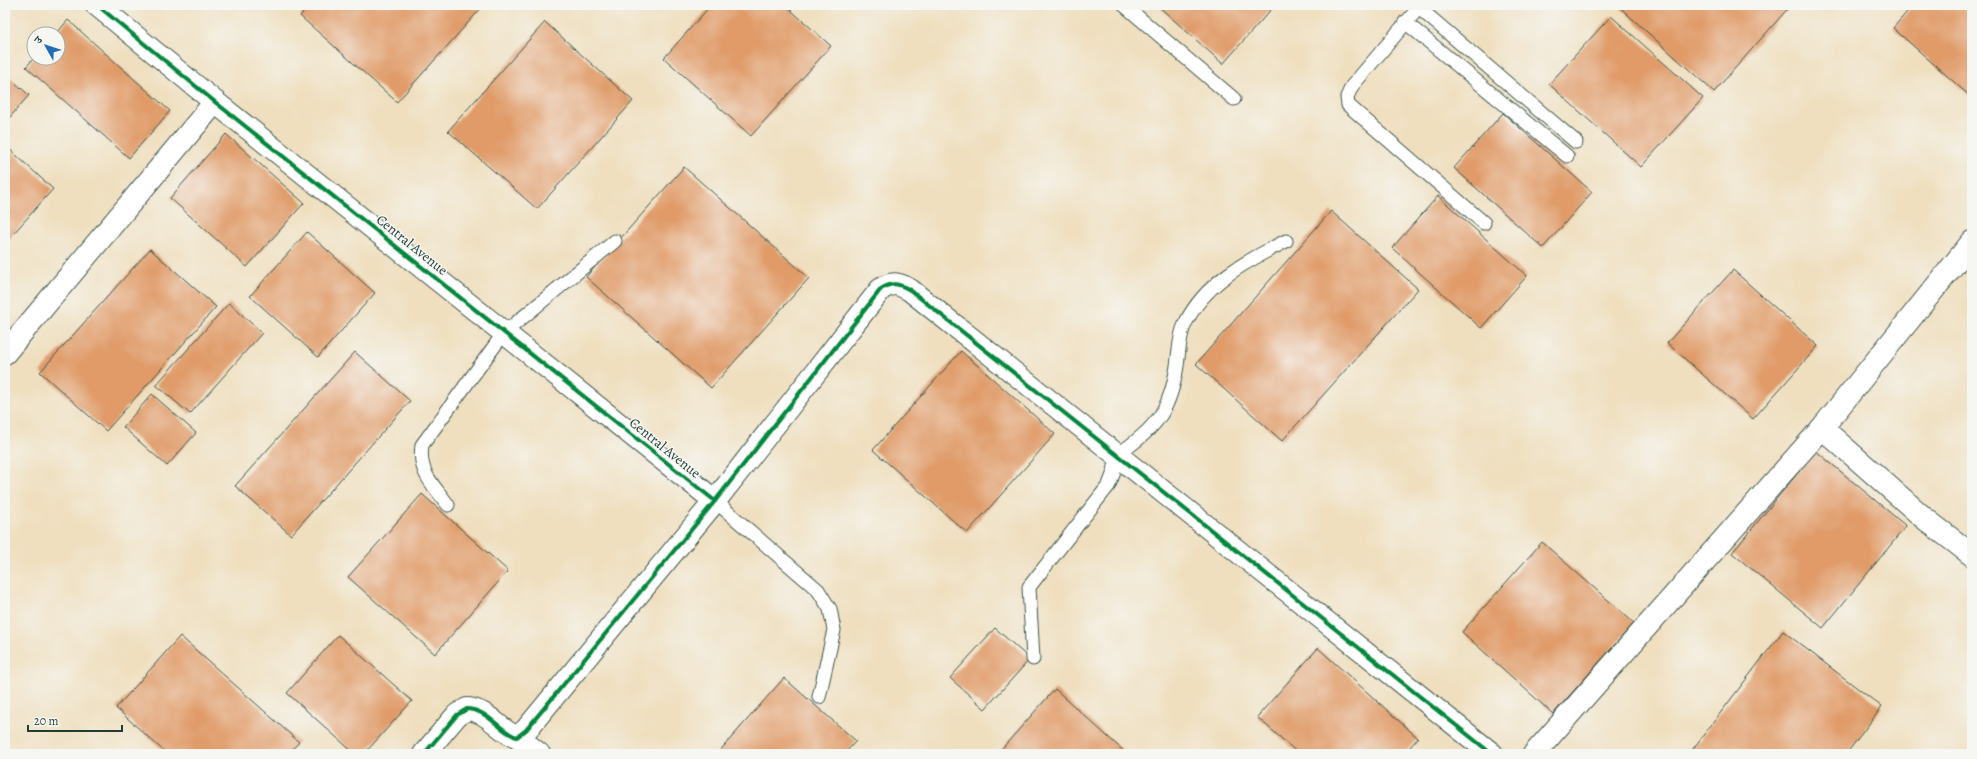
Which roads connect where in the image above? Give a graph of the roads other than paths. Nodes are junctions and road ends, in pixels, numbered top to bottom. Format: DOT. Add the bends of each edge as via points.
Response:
graph roads {
  1 [pos="98,5"];
  2 [pos="1124,5"];
  3 [pos="1420,6"];
  4 [pos="1405,22"];
  5 [pos="1234,99"];
  6 [pos="215,102"];
  7 [pos="1576,142"];
  8 [pos="1567,156"];
  9 [pos="1484,223"];
  10 [pos="615,241"];
  11 [pos="1286,241"];
  12 [pos="1972,242"];
  13 [pos="504,333"];
  14 [pos="5,353"];
  15 [pos="1822,428"];
  16 [pos="1117,455"];
  17 [pos="715,501"];
  18 [pos="448,505"];
  19 [pos="1972,555"];
  20 [pos="1033,659"];
  21 [pos="819,697"];
  22 [pos="517,737"];
  23 [pos="424,754"];
  24 [pos="539,754"];
  25 [pos="1492,754"];
  26 [pos="1534,754"];
  1 -- 6 [label="street, Central Avenue"];
  2 -- 5 [label="lane"];
  3 -- 4 [label="lane"];
  3 -- 7 [label="lane"];
  4 -- 8 [label="lane"];
  4 -- 9 [label="lane" via="1352,86 1347,97 1348,105"];
  6 -- 13 [label="street, Central Avenue"];
  6 -- 14 [label="street"];
  10 -- 13 [label="lane"];
  11 -- 16 [label="lane" via="1231,271 1192,311 1184,326 1174,385 1168,403 1144,435"];
  12 -- 15 [label="street"];
  13 -- 17 [label="street, Central Avenue"];
  13 -- 18 [label="lane" via="422,446 420,458 424,472"];
  15 -- 19 [label="street" via="1924,518"];
  15 -- 26 [label="street"];
  16 -- 17 [label="street" via="910,290 900,284 889,284 881,289"];
  16 -- 20 [label="lane" via="1109,485 1029,587"];
  16 -- 25 [label="street"];
  17 -- 21 [label="lane" via="818,590 830,609 834,630"];
  17 -- 22 [label="street" via="526,730"];
  22 -- 23 [label="street" via="484,714 475,709 467,709 458,715"];
  22 -- 24 [label="street"];
}
